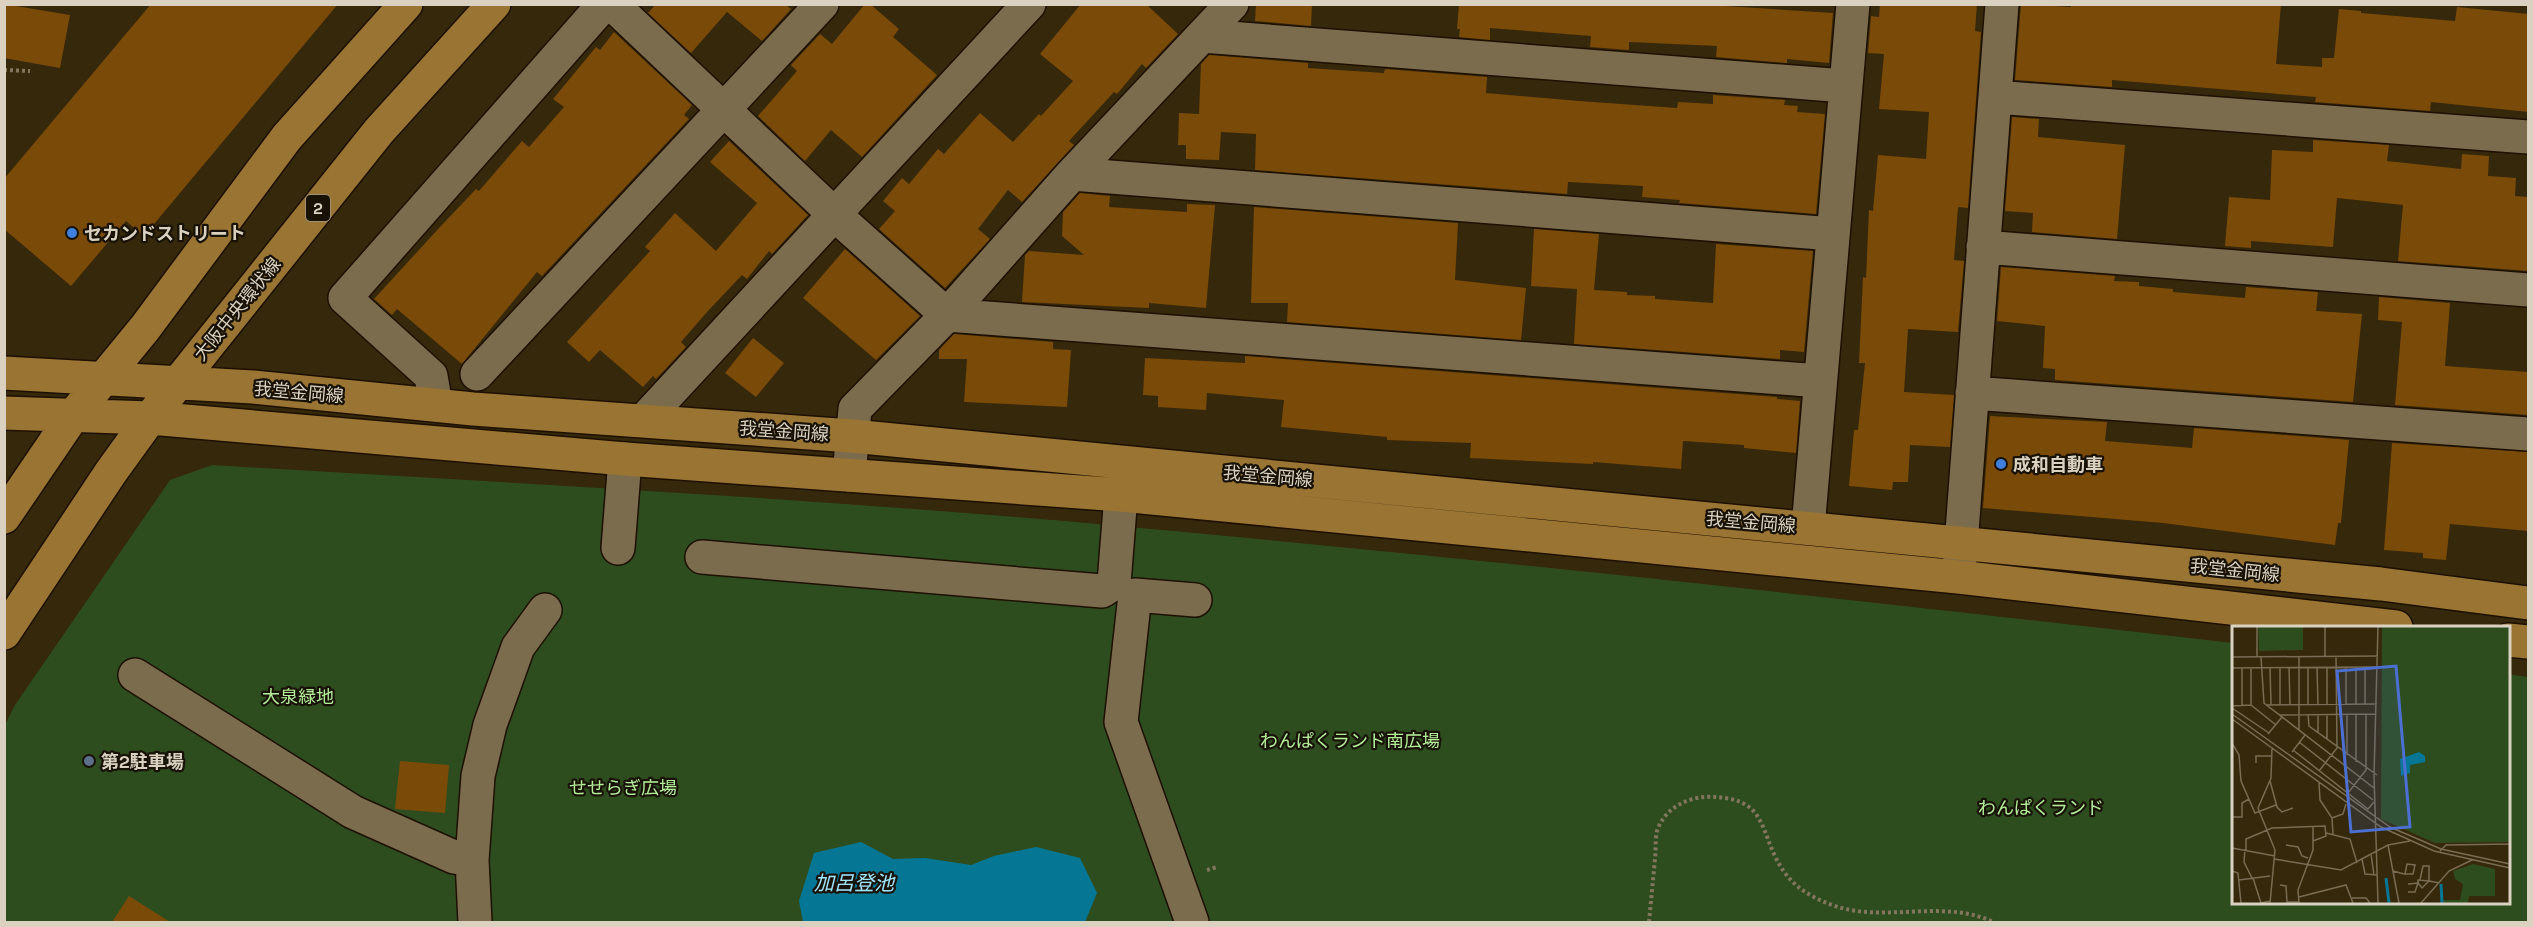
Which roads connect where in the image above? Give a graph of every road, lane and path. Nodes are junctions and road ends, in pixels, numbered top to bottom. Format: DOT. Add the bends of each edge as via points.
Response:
graph roads {
  1 [pos="406,4"];
  2 [pos="494,4"];
  3 [pos="604,4"];
  4 [pos="612,4"];
  5 [pos="822,4"];
  6 [pos="1029,4"];
  7 [pos="1232,4"];
  8 [pos="1853,4"];
  9 [pos="2002,4"];
  10 [pos="1203,36"];
  11 [pos="4,70"];
  12 [pos="30,71"];
  13 [pos="1845,86"];
  14 [pos="1995,97"];
  15 [pos="724,110"];
  16 [pos="2529,137"];
  17 [pos="1072,174"];
  18 [pos="835,215"];
  19 [pos="1833,234"];
  20 [pos="1983,247"];
  21 [pos="2529,290"];
  22 [pos="947,315"];
  23 [pos="4,373"];
  24 [pos="477,374"];
  25 [pos="103,379"];
  26 [pos="1820,381"];
  27 [pos="178,382"];
  28 [pos="1972,393"];
  29 [pos="436,405"];
  30 [pos="4,413"];
  31 [pos="72,417"];
  32 [pos="150,418"];
  33 [pos="644,420"];
  34 [pos="2529,434"];
  35 [pos="852,436"];
  36 [pos="625,459"];
  37 [pos="849,475"];
  38 [pos="1121,495"];
  39 [pos="4,517"];
  40 [pos="1808,528"];
  41 [pos="1962,543"];
  42 [pos="618,548"];
  43 [pos="702,557"];
  44 [pos="1958,577"];
  45 [pos="1195,600"];
  46 [pos="2529,603"];
  47 [pos="545,609"];
  48 [pos="2387,626"];
  49 [pos="4,633"];
  50 [pos="2509,640"];
  51 [pos="2529,642"];
  52 [pos="135,675"];
  53 [pos="472,860"];
  54 [pos="476,922"];
  55 [pos="1192,922"];
  56 [pos="1649,922"];
  57 [pos="1993,922"];
  1 -- 25 [label="main road" via="287,137"];
  2 -- 27 [label="main road, 大阪中央環状線 / 2" via="379,131"];
  3 -- 29 [label="street" via="345,298 432,376"];
  4 -- 15 [label="street"];
  5 -- 15 [label="street"];
  6 -- 18 [label="street"];
  7 -- 10 [label="street"];
  8 -- 13 [label="street"];
  9 -- 14 [label="street"];
  10 -- 13 [label="street"];
  10 -- 17 [label="street"];
  11 -- 12 [label="path"];
  13 -- 19 [label="street"];
  14 -- 16 [label="street"];
  14 -- 20 [label="street"];
  15 -- 18 [label="street"];
  15 -- 24 [label="street"];
  17 -- 19 [label="street"];
  17 -- 22 [label="street"];
  18 -- 22 [label="street"];
  18 -- 33 [label="street"];
  19 -- 26 [label="street"];
  20 -- 21 [label="street"];
  20 -- 28 [label="street"];
  22 -- 26 [label="street"];
  22 -- 35 [label="street" via="855,409"];
  23 -- 25 [label="main road, 我堂金岡線"];
  25 -- 27 [label="main road, 我堂金岡線"];
  25 -- 31 [label="main road"];
  26 -- 40 [label="street"];
  27 -- 29 [label="main road, 我堂金岡線"];
  27 -- 32 [label="main road, 大阪中央環状線 / 2"];
  28 -- 34 [label="street"];
  28 -- 41 [label="street"];
  29 -- 33 [label="main road, 我堂金岡線"];
  30 -- 31 [label="main road, 我堂金岡線"];
  31 -- 32 [label="main road, 我堂金岡線"];
  31 -- 39 [label="main road"];
  32 -- 36 [label="main road, 我堂金岡線"];
  32 -- 49 [label="main road, 大阪中央環状線 / 2"];
  33 -- 35 [label="main road, 我堂金岡線"];
  35 -- 37 [label="street"];
  35 -- 40 [label="main road, 我堂金岡線"];
  36 -- 37 [label="main road, 我堂金岡線"];
  36 -- 42 [label="street"];
  37 -- 38 [label="main road, 我堂金岡線"];
  38 -- 43 [label="street" via="1114,583 1102,591"];
  38 -- 44 [label="main road, 我堂金岡線"];
  40 -- 41 [label="main road, 我堂金岡線"];
  41 -- 44 [label="street"];
  41 -- 46 [label="main road, 我堂金岡線" via="2381,584"];
  44 -- 48 [label="main road, 我堂金岡線"];
  45 -- 55 [label="street" via="1135,595 1121,722"];
  47 -- 53 [label="street" via="518,647 490,725 478,776"];
  50 -- 51 [label="main road"];
  52 -- 53 [label="street" via="353,812 454,857"];
  53 -- 54 [label="street"];
  56 -- 57 [label="path" via="1657,831 1671,811 1701,796 1741,801 1755,813 1775,856 1795,886 1832,905 1876,912 1952,911"];
}
